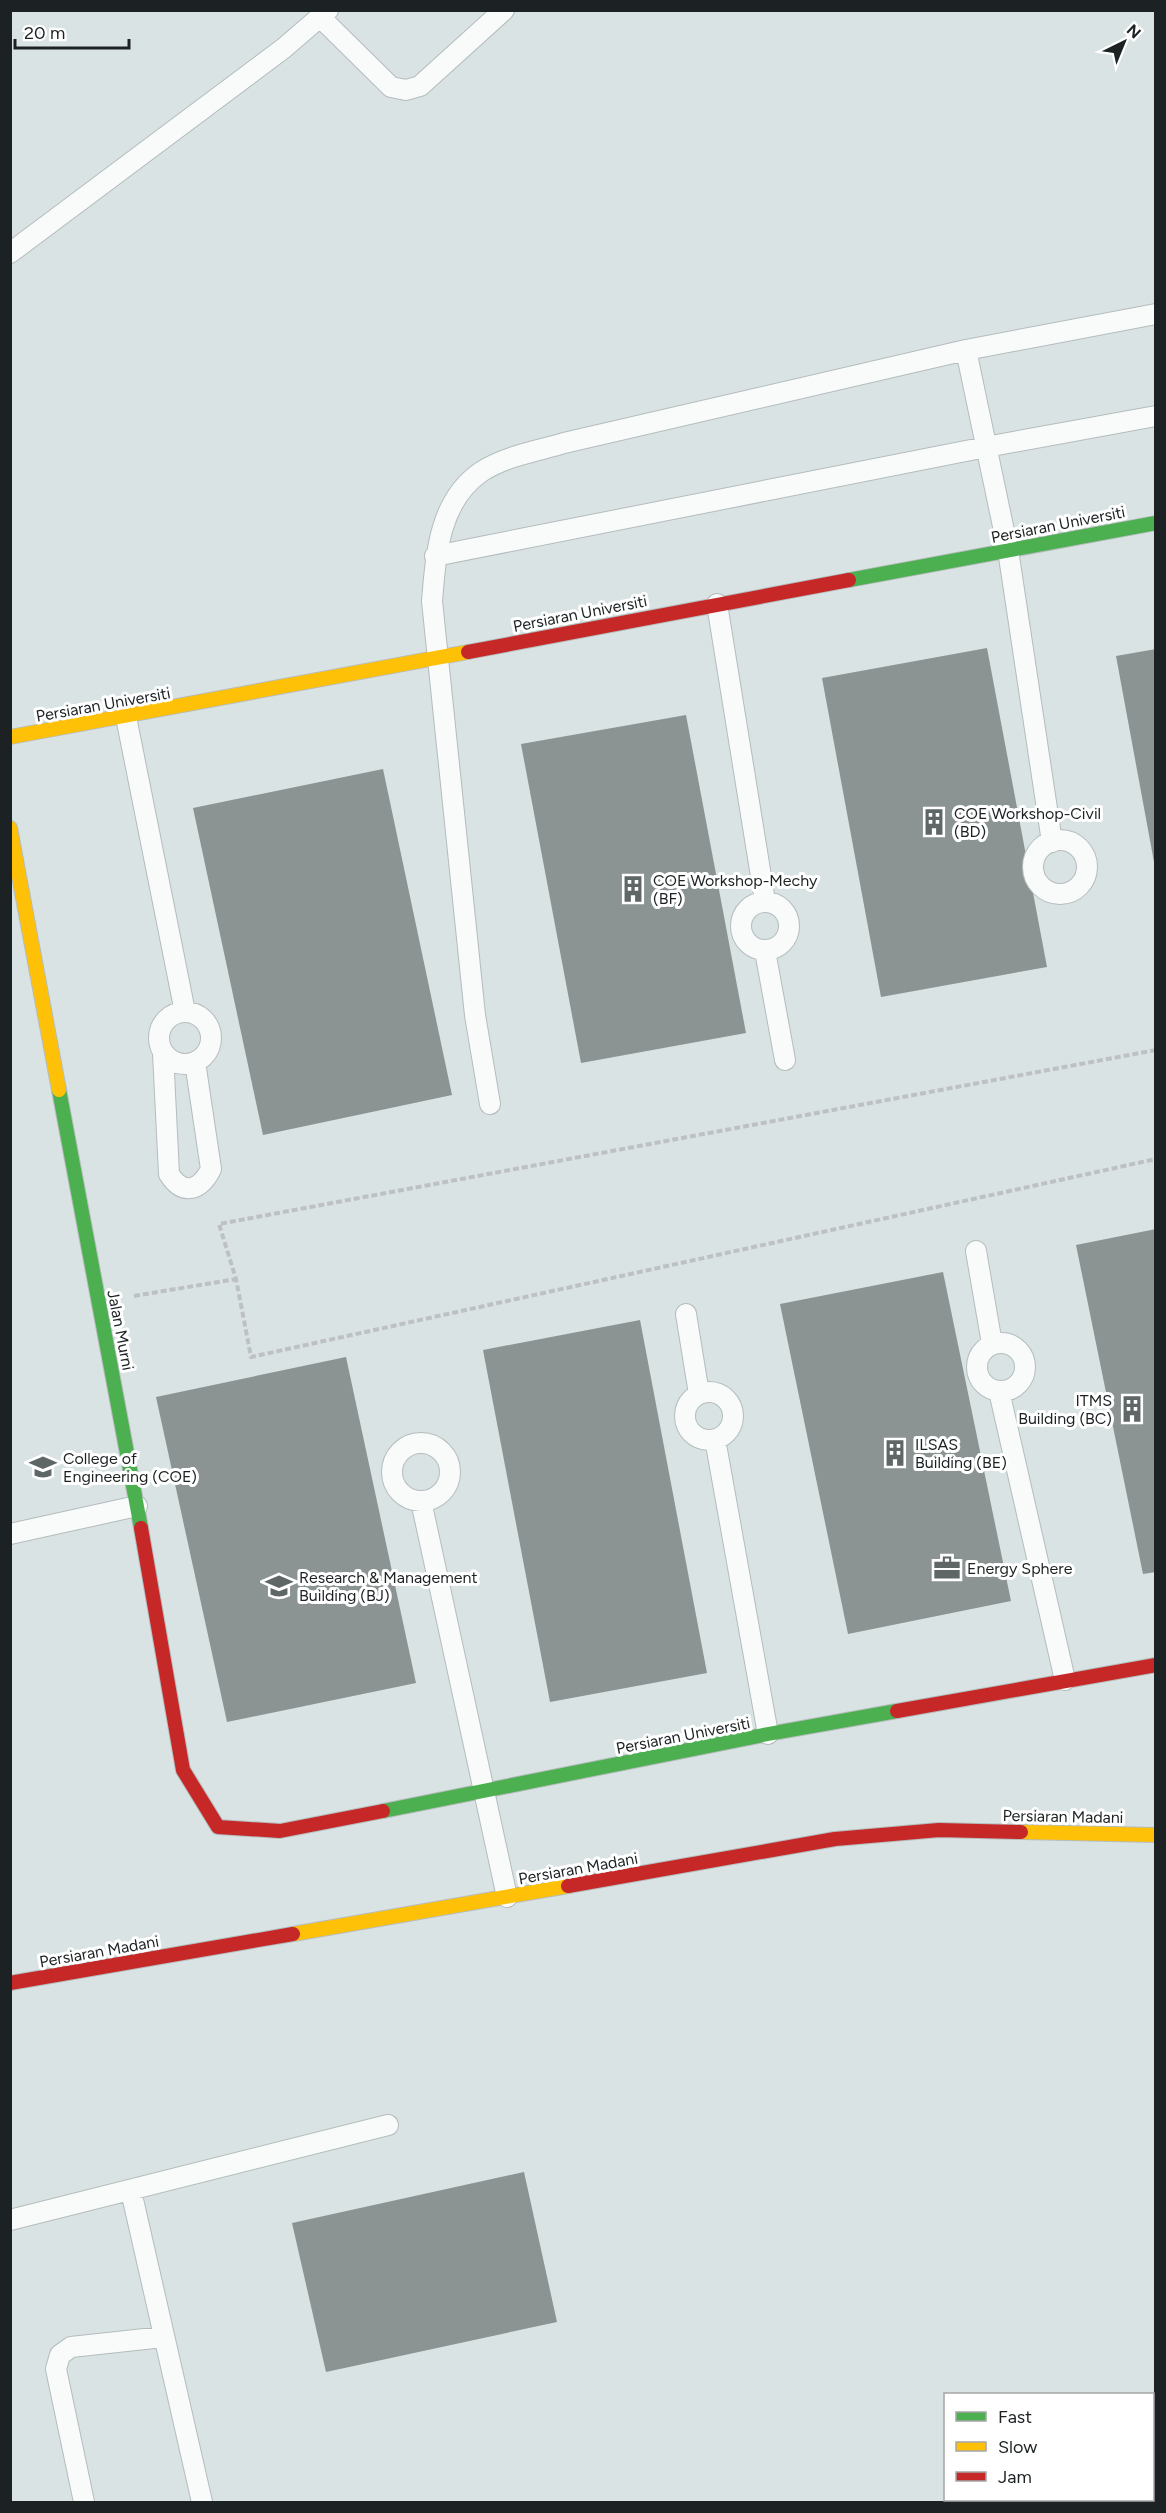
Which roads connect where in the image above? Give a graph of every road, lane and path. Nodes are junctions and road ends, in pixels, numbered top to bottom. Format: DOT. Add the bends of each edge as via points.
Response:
graph roads {
  1 [pos="504,10"];
  2 [pos="324,14"];
  3 [pos="10,253"];
  4 [pos="1155,314"];
  5 [pos="966,350"];
  6 [pos="1155,416"];
  7 [pos="986,447"];
  8 [pos="1155,523"];
  9 [pos="1008,550"];
  10 [pos="435,556"];
  11 [pos="717,604"];
  12 [pos="437,657"];
  13 [pos="126,717"];
  14 [pos="10,737"];
  15 [pos="11,830"];
  16 [pos="1052,842"];
  17 [pos="765,901"];
  18 [pos="765,951"];
  19 [pos="185,1012"];
  20 [pos="1155,1050"];
  21 [pos="163,1053"];
  22 [pos="785,1060"];
  23 [pos="195,1062"];
  24 [pos="490,1104"];
  25 [pos="1155,1159"];
  26 [pos="976,1251"];
  27 [pos="236,1279"];
  28 [pos="99,1302"];
  29 [pos="686,1314"];
  30 [pos="992,1344"];
  31 [pos="999,1391"];
  32 [pos="699,1394"];
  33 [pos="715,1440"];
  34 [pos="421,1501"];
  35 [pos="137,1506"];
  36 [pos="10,1534"];
  37 [pos="1155,1665"];
  38 [pos="1065,1680"];
  39 [pos="768,1734"];
  40 [pos="484,1791"];
  41 [pos="218,1827"];
  42 [pos="1155,1835"];
  43 [pos="507,1897"];
  44 [pos="10,1983"];
  45 [pos="388,2124"];
  46 [pos="131,2191"];
  47 [pos="10,2220"];
  48 [pos="163,2337"];
  49 [pos="84,2502"];
  50 [pos="202,2502"];
  1 -- 2 [label="lane" via="420,86 406,90 391,87"];
  2 -- 3 [label="lane"];
  4 -- 5 [label="lane"];
  5 -- 7 [label="lane"];
  5 -- 10 [label="lane" via="513,458 482,472 459,493 442,525"];
  6 -- 7 [label="lane"];
  7 -- 9 [label="lane"];
  7 -- 10 [label="lane"];
  8 -- 9 [label="street, Persiaran Universiti"];
  9 -- 11 [label="street, Persiaran Universiti"];
  9 -- 16 [label="lane"];
  10 -- 12 [label="lane" via="432,601"];
  11 -- 12 [label="street, Persiaran Universiti"];
  11 -- 17 [label="lane"];
  12 -- 13 [label="street, Persiaran Universiti"];
  12 -- 24 [label="lane" via="475,1015"];
  13 -- 14 [label="street, Persiaran Universiti"];
  13 -- 19 [label="lane"];
  15 -- 28 [label="street, Jalan Murni"];
  17 -- 18 [label="lane" via="776,904 789,921 784,942"];
  17 -- 18 [label="lane" via="746,910 741,931 745,942"];
  18 -- 22 [label="lane"];
  19 -- 21 [label="lane" via="174,1013 164,1021 159,1031"];
  19 -- 23 [label="lane" via="206,1022 210,1033 205,1055"];
  20 -- 27 [label="path" via="219,1224"];
  21 -- 23 [label="lane" via="178,1062"];
  21 -- 23 [label="lane" via="169,1174 176,1185 187,1189 199,1186 211,1169"];
  25 -- 27 [label="path" via="251,1357"];
  26 -- 30 [label="lane"];
  27 -- 28 [label="path"];
  28 -- 35 [label="street, Jalan Murni"];
  29 -- 32 [label="lane"];
  30 -- 31 [label="lane" via="983,1350 977,1370 988,1388"];
  30 -- 31 [label="lane" via="1014,1346 1026,1364 1019,1384"];
  31 -- 38 [label="lane"];
  32 -- 33 [label="lane" via="689,1401 686,1424 693,1434"];
  32 -- 33 [label="lane" via="718,1394 732,1408 730,1427"];
  33 -- 39 [label="lane"];
  34 -- 40 [label="lane"];
  35 -- 36 [label="lane"];
  35 -- 41 [label="street, Jalan Murni" via="183,1770"];
  37 -- 38 [label="street, Persiaran Universiti"];
  38 -- 39 [label="street, Persiaran Universiti"];
  39 -- 40 [label="street, Persiaran Universiti"];
  40 -- 41 [label="street, Persiaran Universiti" via="280,1831"];
  40 -- 43 [label="lane"];
  42 -- 43 [label="street, Persiaran Madani" via="939,1830 835,1839"];
  43 -- 44 [label="street, Persiaran Madani"];
  45 -- 46 [label="lane"];
  46 -- 47 [label="lane"];
  46 -- 48 [label="lane"];
  48 -- 49 [label="lane" via="71,2347 60,2355 56,2369"];
  48 -- 50 [label="lane"];
}
